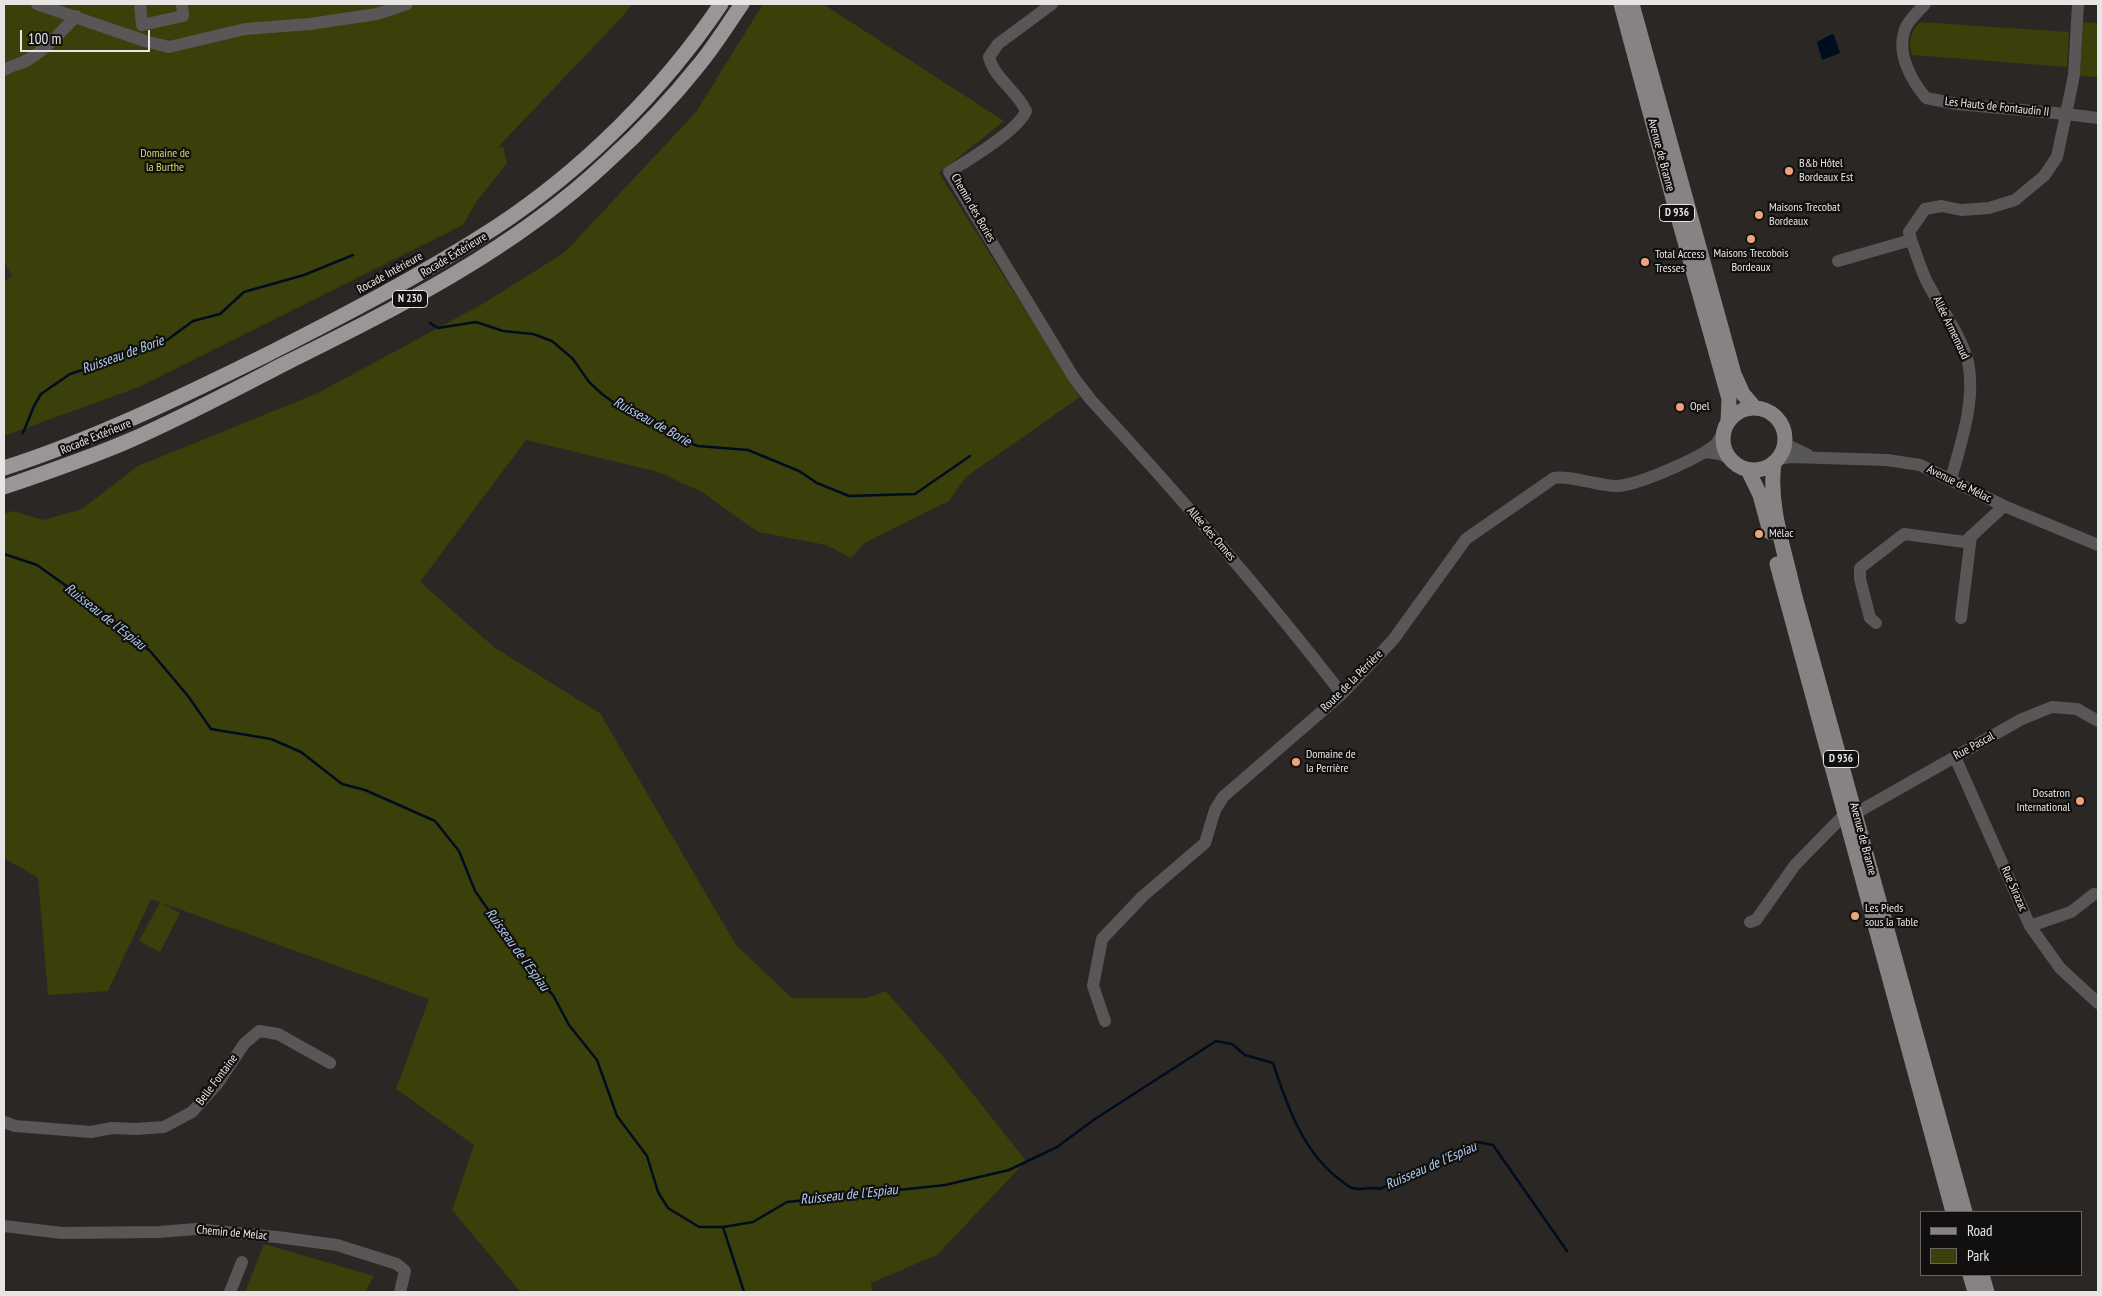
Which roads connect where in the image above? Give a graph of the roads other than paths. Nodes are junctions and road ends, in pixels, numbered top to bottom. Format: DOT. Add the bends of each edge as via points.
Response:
graph roads {
  1 [pos="37,4"];
  2 [pos="140,4"];
  3 [pos="182,4"];
  4 [pos="407,4"];
  5 [pos="721,4"];
  6 [pos="742,4"];
  7 [pos="1052,4"];
  8 [pos="1621,4"];
  9 [pos="1632,4"];
  10 [pos="1925,4"];
  11 [pos="2078,4"];
  12 [pos="76,16"];
  13 [pos="4,70"];
  14 [pos="2066,114"];
  15 [pos="2098,118"];
  16 [pos="1911,240"];
  17 [pos="1838,261"];
  18 [pos="1074,378"];
  19 [pos="1755,408"];
  20 [pos="1726,426"];
  21 [pos="1785,444"];
  22 [pos="1705,452"];
  23 [pos="1812,457"];
  24 [pos="1730,459"];
  25 [pos="1776,461"];
  26 [pos="4,468"];
  27 [pos="1748,470"];
  28 [pos="1951,479"];
  29 [pos="4,487"];
  30 [pos="2004,506"];
  31 [pos="1972,536"];
  32 [pos="2098,545"];
  33 [pos="1961,618"];
  34 [pos="1876,623"];
  35 [pos="1342,694"];
  36 [pos="2098,721"];
  37 [pos="1954,757"];
  38 [pos="1850,814"];
  39 [pos="2094,894"];
  40 [pos="1750,922"];
  41 [pos="2030,926"];
  42 [pos="2098,1003"];
  43 [pos="1105,1020"];
  44 [pos="330,1063"];
  45 [pos="4,1122"];
  46 [pos="1953,1211"];
  47 [pos="1965,1211"];
  48 [pos="4,1226"];
  49 [pos="242,1262"];
  50 [pos="1970,1276"];
  51 [pos="1982,1276"];
  52 [pos="230,1292"];
  53 [pos="400,1292"];
  54 [pos="1975,1292"];
  55 [pos="1986,1292"];
  1 -- 12 [label="street"];
  2 -- 3 [label="street" via="142,26 183,16"];
  4 -- 12 [label="street" via="377,14 245,29 169,47"];
  5 -- 26 [label="highway, Rocade Intérieure / N 230" via="644,100 592,151 498,226 340,317 183,396 53,452"];
  6 -- 29 [label="highway, Rocade Extérieure / N 230" via="699,66 608,162 521,231 478,260 365,324 188,413 76,462"];
  7 -- 18 [label="street, Chemin des Bories" via="998,44 989,57 991,66 1022,102 1026,111 1024,117 974,157 949,172"];
  8 -- 20 [label="main road, Avenue de Branne / D 936" via="1729,399"];
  9 -- 19 [label="main road, Avenue de Branne / D 936" via="1734,374 1740,389"];
  10 -- 14 [label="street, Les Hauts de Fontaudin II" via="1905,28 1902,47 1906,66 1926,98"];
  11 -- 14 [label="street, Les Hauts de Fontaudin II" via="2074,75"];
  12 -- 13 [label="street" via="28,61"];
  14 -- 15 [label="street"];
  14 -- 16 [label="street" via="2057,157 2044,176 2014,200 1989,208 1961,210 1942,206 1924,209 1909,232"];
  16 -- 17 [label="street"];
  16 -- 28 [label="street, Allée Armemaud" via="1926,280 1950,320 1968,361 1967,414"];
  18 -- 35 [label="street, Allée des Ormes" via="1278,612"];
  19 -- 20 [label="main road" via="1735,414"];
  19 -- 21 [label="main road" via="1770,413 1781,424"];
  20 -- 22 [label="street" via="1718,442"];
  20 -- 24 [label="main road" via="1722,441"];
  21 -- 23 [label="street, Avenue de Mélac"];
  21 -- 25 [label="main road"];
  22 -- 24 [label="street"];
  22 -- 35 [label="street, Route de la Pérrière" via="1644,480 1617,486 1585,483 1561,476 1554,478 1466,539 1393,640"];
  23 -- 25 [label="street, Avenue de Mélac"];
  23 -- 28 [label="street, Avenue de Mélac" via="1887,460 1920,465"];
  24 -- 27 [label="main road"];
  25 -- 27 [label="main road" via="1766,468"];
  25 -- 38 [label="main road, Avenue de Branne / D 936" via="1772,481 1776,515"];
  27 -- 38 [label="main road, Avenue de Branne / D 936" via="1760,495 1784,596"];
  28 -- 30 [label="street, Avenue de Mélac"];
  30 -- 31 [label="street"];
  30 -- 32 [label="street, Avenue de Mélac"];
  31 -- 33 [label="street"];
  31 -- 34 [label="street" via="1965,542 1904,534 1860,568 1870,618"];
  35 -- 43 [label="street, Route de la Pérrière" via="1223,797 1205,842 1143,896 1102,939 1094,986"];
  36 -- 37 [label="street, Rue Pascal" via="2077,709 2052,707"];
  37 -- 38 [label="street, Rue Pascal"];
  37 -- 41 [label="street, Rue Sirazac"];
  38 -- 40 [label="street, Rue Pascal" via="1795,865 1756,920"];
  38 -- 46 [label="main road, Avenue de Branne / D 936"];
  38 -- 47 [label="main road, Avenue de Branne / D 936"];
  39 -- 41 [label="street" via="2071,912"];
  41 -- 42 [label="street, Rue Sirazac" via="2060,968"];
  44 -- 45 [label="street, Belle Fontaine" via="278,1034 259,1031 244,1044 218,1083 192,1112 164,1127 112,1128 91,1132 15,1126"];
  48 -- 53 [label="street, Chemin de Melac" via="62,1232 196,1229 337,1245 397,1264 405,1271"];
  49 -- 52 [label="street"];
  50 -- 54 [label="main road"];
  51 -- 55 [label="main road"];
}
